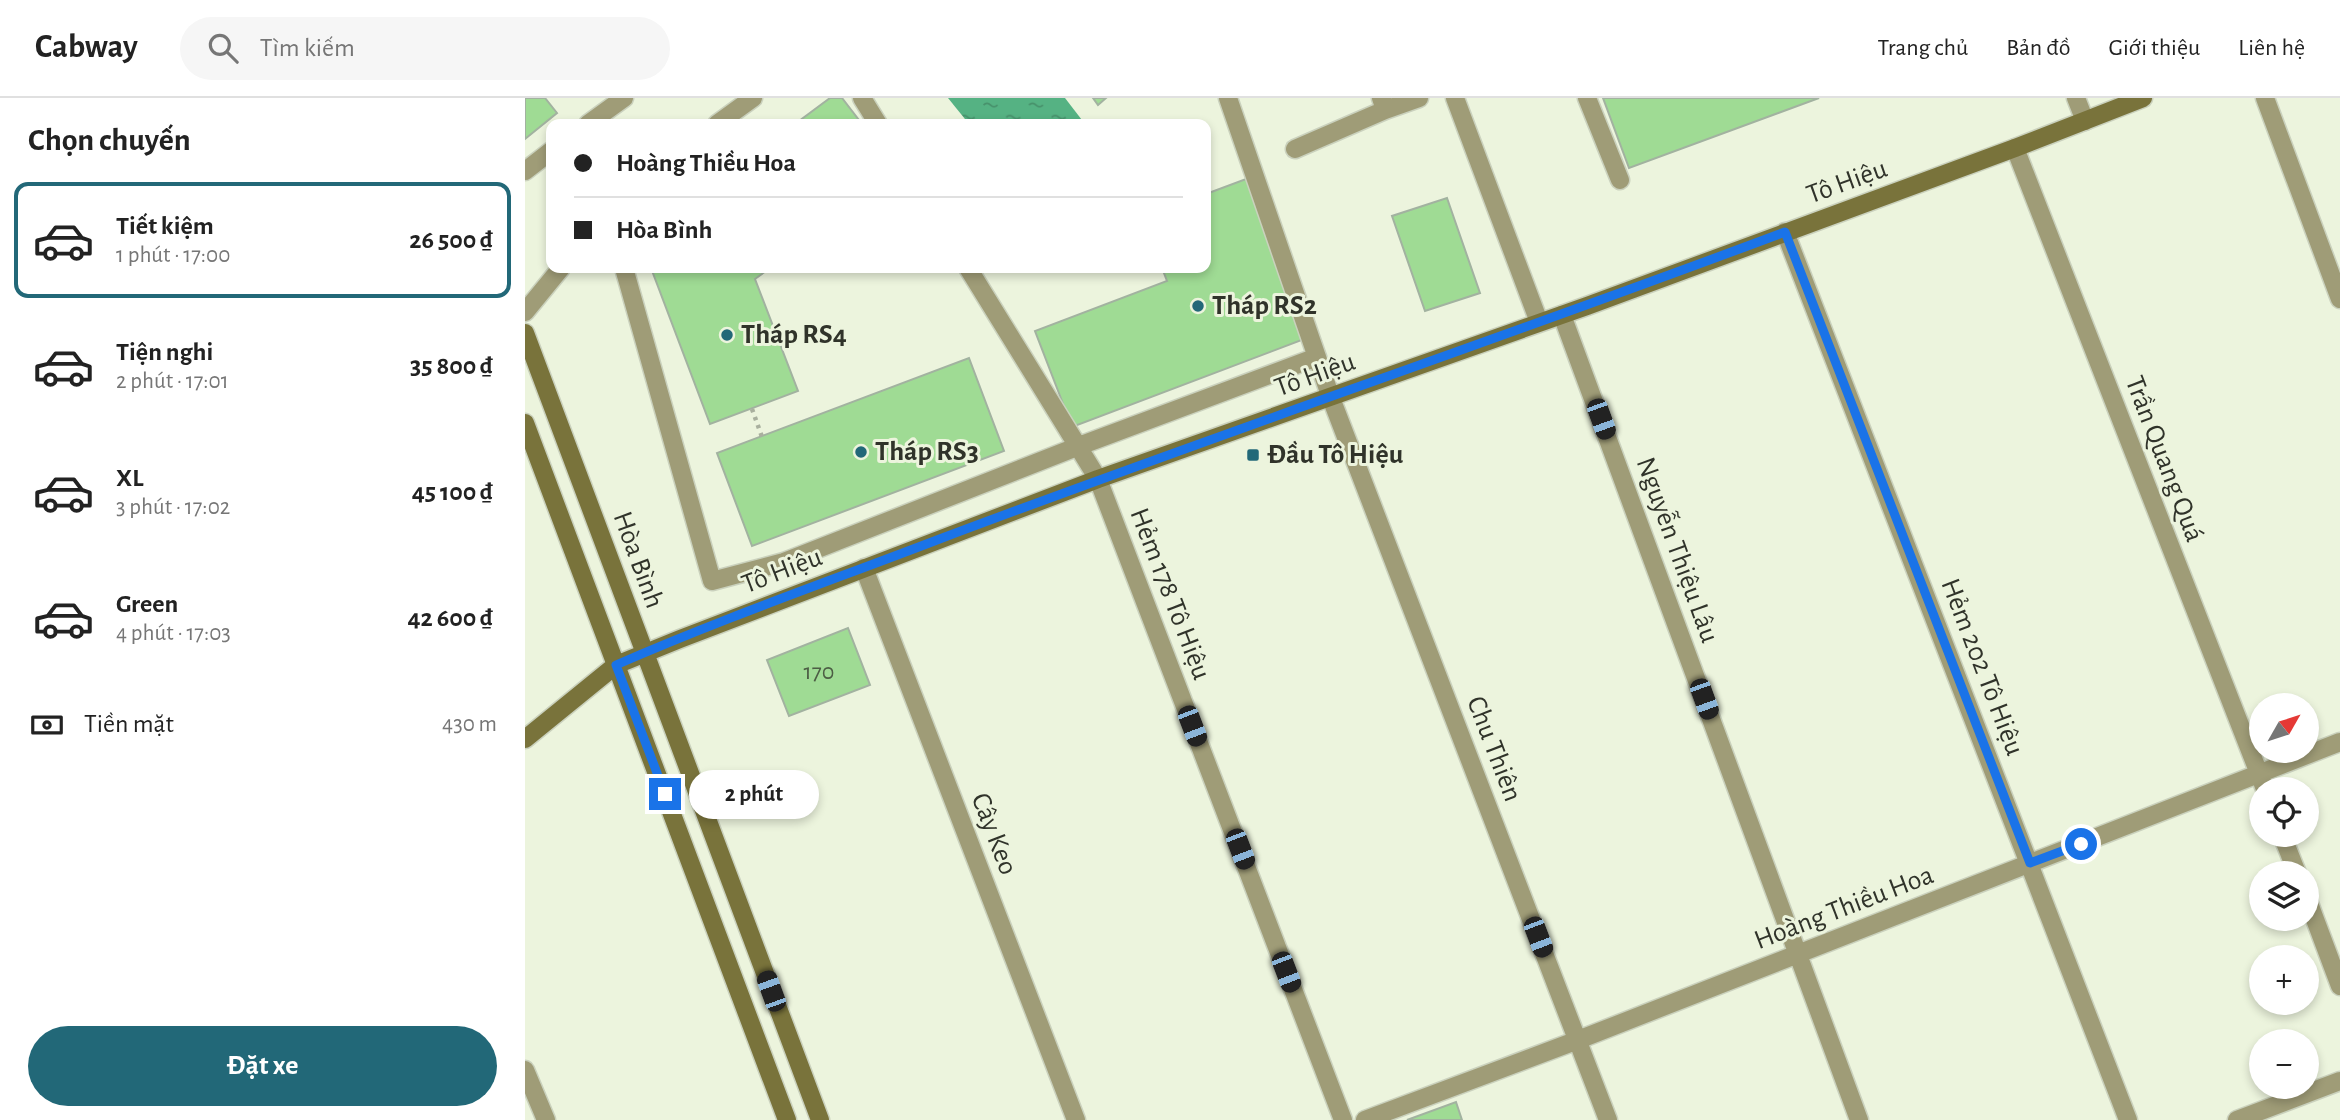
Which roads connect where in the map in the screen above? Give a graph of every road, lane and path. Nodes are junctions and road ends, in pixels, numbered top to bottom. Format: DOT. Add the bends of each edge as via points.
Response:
graph roads {
  1 [pos="624,98"];
  2 [pos="753,98"];
  3 [pos="862,98"];
  4 [pos="1227,98"];
  5 [pos="1419,98"];
  6 [pos="1455,98"];
  7 [pos="1587,98"];
  8 [pos="2076,98"];
  9 [pos="2143,98"];
  10 [pos="2265,98"];
  11 [pos="1383,104"];
  12 [pos="595,119"];
  13 [pos="724,119"];
  14 [pos="876,119"];
  15 [pos="2085,121"];
  16 [pos="2015,148"];
  17 [pos="1295,149"];
  18 [pos="546,155"];
  19 [pos="525,171"];
  20 [pos="1620,180"];
  21 [pos="1785,232"];
  22 [pos="557,273"];
  23 [pos="625,273"];
  24 [pos="971,273"];
  25 [pos="2340,299"];
  26 [pos="525,312"];
  27 [pos="1562,315"];
  28 [pos="1539,322"];
  29 [pos="525,333"];
  30 [pos="1317,357"];
  31 [pos="1331,398"];
  32 [pos="752,408"];
  33 [pos="525,423"];
  34 [pos="762,437"];
  35 [pos="1079,446"];
  36 [pos="1098,479"];
  37 [pos="864,568"];
  38 [pos="644,653"];
  39 [pos="616,665"];
  40 [pos="525,739"];
  41 [pos="2340,742"];
  42 [pos="2260,777"];
  43 [pos="2272,777"];
  44 [pos="2249,787"];
  45 [pos="2030,863"];
  46 [pos="2319,930"];
  47 [pos="1798,953"];
  48 [pos="2340,986"];
  49 [pos="1578,1040"];
  50 [pos="525,1070"];
  51 [pos="2340,1081"];
  52 [pos="546,1120"];
  53 [pos="787,1120"];
  54 [pos="820,1120"];
  55 [pos="1076,1120"];
  56 [pos="1343,1120"];
  57 [pos="1365,1120"];
  58 [pos="1608,1120"];
  59 [pos="1859,1120"];
  60 [pos="2129,1120"];
  61 [pos="2237,1120"];
  1 -- 12 [label="street"];
  2 -- 13 [label="street"];
  3 -- 14 [label="street"];
  4 -- 30 [label="street, Chu Thiên"];
  5 -- 11 [label="street"];
  6 -- 28 [label="street"];
  7 -- 20 [label="street"];
  8 -- 15 [label="street"];
  9 -- 15 [label="street, Tô Hiệu"];
  10 -- 25 [label="street"];
  11 -- 17 [label="street"];
  15 -- 16 [label="street, Tô Hiệu"];
  16 -- 21 [label="street, Tô Hiệu"];
  16 -- 42 [label="street, Trần Quang Quá"];
  18 -- 19 [label="street"];
  21 -- 27 [label="street, Tô Hiệu"];
  21 -- 45 [label="street, Hẻm 202 Tô Hiệu"];
  22 -- 26 [label="street"];
  23 -- 35 [label="street" via="712,581 784,562"];
  24 -- 35 [label="street, Hẻm 178 Tô Hiệu"];
  27 -- 28 [label="street, Tô Hiệu"];
  27 -- 47 [label="street, Nguyễn Thiệu Lâu"];
  28 -- 31 [label="street, Tô Hiệu"];
  29 -- 38 [label="street, Hòa Bình"];
  30 -- 31 [label="street, Chu Thiên"];
  30 -- 35 [label="street"];
  31 -- 36 [label="street, Tô Hiệu"];
  31 -- 49 [label="street, Chu Thiên"];
  32 -- 34 [label="path"];
  33 -- 39 [label="street, Hòa Bình"];
  35 -- 36 [label="street, Hẻm 178 Tô Hiệu"];
  36 -- 37 [label="street, Tô Hiệu"];
  36 -- 56 [label="street, Hẻm 178 Tô Hiệu"];
  37 -- 38 [label="street, Tô Hiệu"];
  37 -- 55 [label="street, Cây Keo"];
  38 -- 39 [label="street, Tô Hiệu"];
  38 -- 54 [label="street, Hòa Bình"];
  39 -- 40 [label="street, Tô Hiệu"];
  39 -- 53 [label="street, Hòa Bình"];
  41 -- 43 [label="street, Hoàng Thiều Hoa"];
  44 -- 45 [label="street, Hoàng Thiều Hoa"];
  45 -- 47 [label="street, Hoàng Thiều Hoa"];
  45 -- 60 [label="street, Hẻm 202 Tô Hiệu"];
  46 -- 48 [label="street"];
  47 -- 49 [label="street, Hoàng Thiều Hoa"];
  47 -- 59 [label="street, Nguyễn Thiệu Lâu"];
  49 -- 57 [label="street, Hoàng Thiều Hoa"];
  49 -- 58 [label="street, Chu Thiên"];
  50 -- 52 [label="street"];
  51 -- 61 [label="street"];
}
